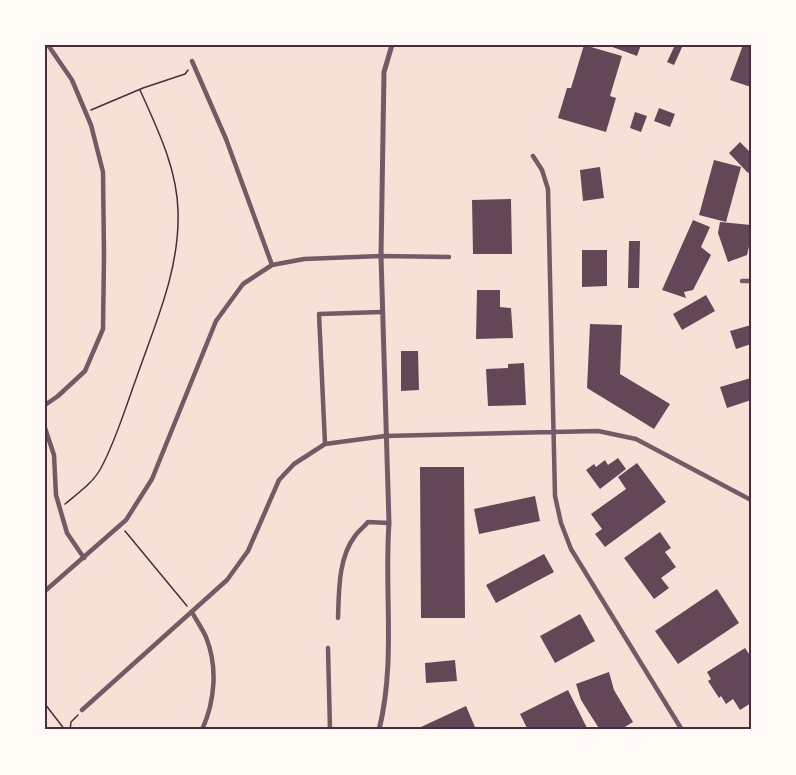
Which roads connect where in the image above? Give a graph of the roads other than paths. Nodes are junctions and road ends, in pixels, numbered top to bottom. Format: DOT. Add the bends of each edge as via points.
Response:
graph roads {
  1 [pos="48,45"];
  2 [pos="392,45"];
  3 [pos="192,61"];
  4 [pos="533,156"];
  5 [pos="381,256"];
  6 [pos="449,257"];
  7 [pos="272,265"];
  8 [pos="742,281"];
  9 [pos="751,281"];
  10 [pos="382,312"];
  11 [pos="45,405"];
  12 [pos="45,428"];
  13 [pos="554,431"];
  14 [pos="386,436"];
  15 [pos="325,444"];
  16 [pos="751,500"];
  17 [pos="389,523"];
  18 [pos="84,558"];
  19 [pos="45,591"];
  20 [pos="192,612"];
  21 [pos="338,618"];
  22 [pos="328,648"];
  23 [pos="82,710"];
  24 [pos="202,730"];
  25 [pos="330,730"];
  26 [pos="379,730"];
  27 [pos="682,730"];
  1 -- 11 [label="street" via="72,80 86,112 103,172 104,255 103,329 85,371"];
  2 -- 5 [label="street" via="384,72"];
  3 -- 7 [label="street" via="226,139"];
  4 -- 13 [label="street" via="548,189"];
  5 -- 6 [label="street"];
  5 -- 7 [label="street" via="304,259"];
  5 -- 10 [label="street"];
  7 -- 18 [label="street" via="243,284 216,321 153,479 126,520"];
  8 -- 9 [label="street"];
  10 -- 14 [label="street"];
  10 -- 15 [label="street" via="319,314"];
  12 -- 18 [label="street" via="54,455 56,495 67,534"];
  13 -- 14 [label="street"];
  13 -- 16 [label="street" via="598,431 636,439"];
  13 -- 27 [label="street" via="555,496 572,549"];
  14 -- 15 [label="street"];
  14 -- 17 [label="street"];
  15 -- 20 [label="street" via="294,464 279,480 248,551 227,580"];
  17 -- 21 [label="street" via="368,522 354,536 340,580"];
  17 -- 26 [label="street" via="388,662"];
  18 -- 19 [label="street"];
  20 -- 23 [label="street"];
  20 -- 24 [label="street" via="206,637 213,664 213,694"];
  22 -- 25 [label="street"];
}
